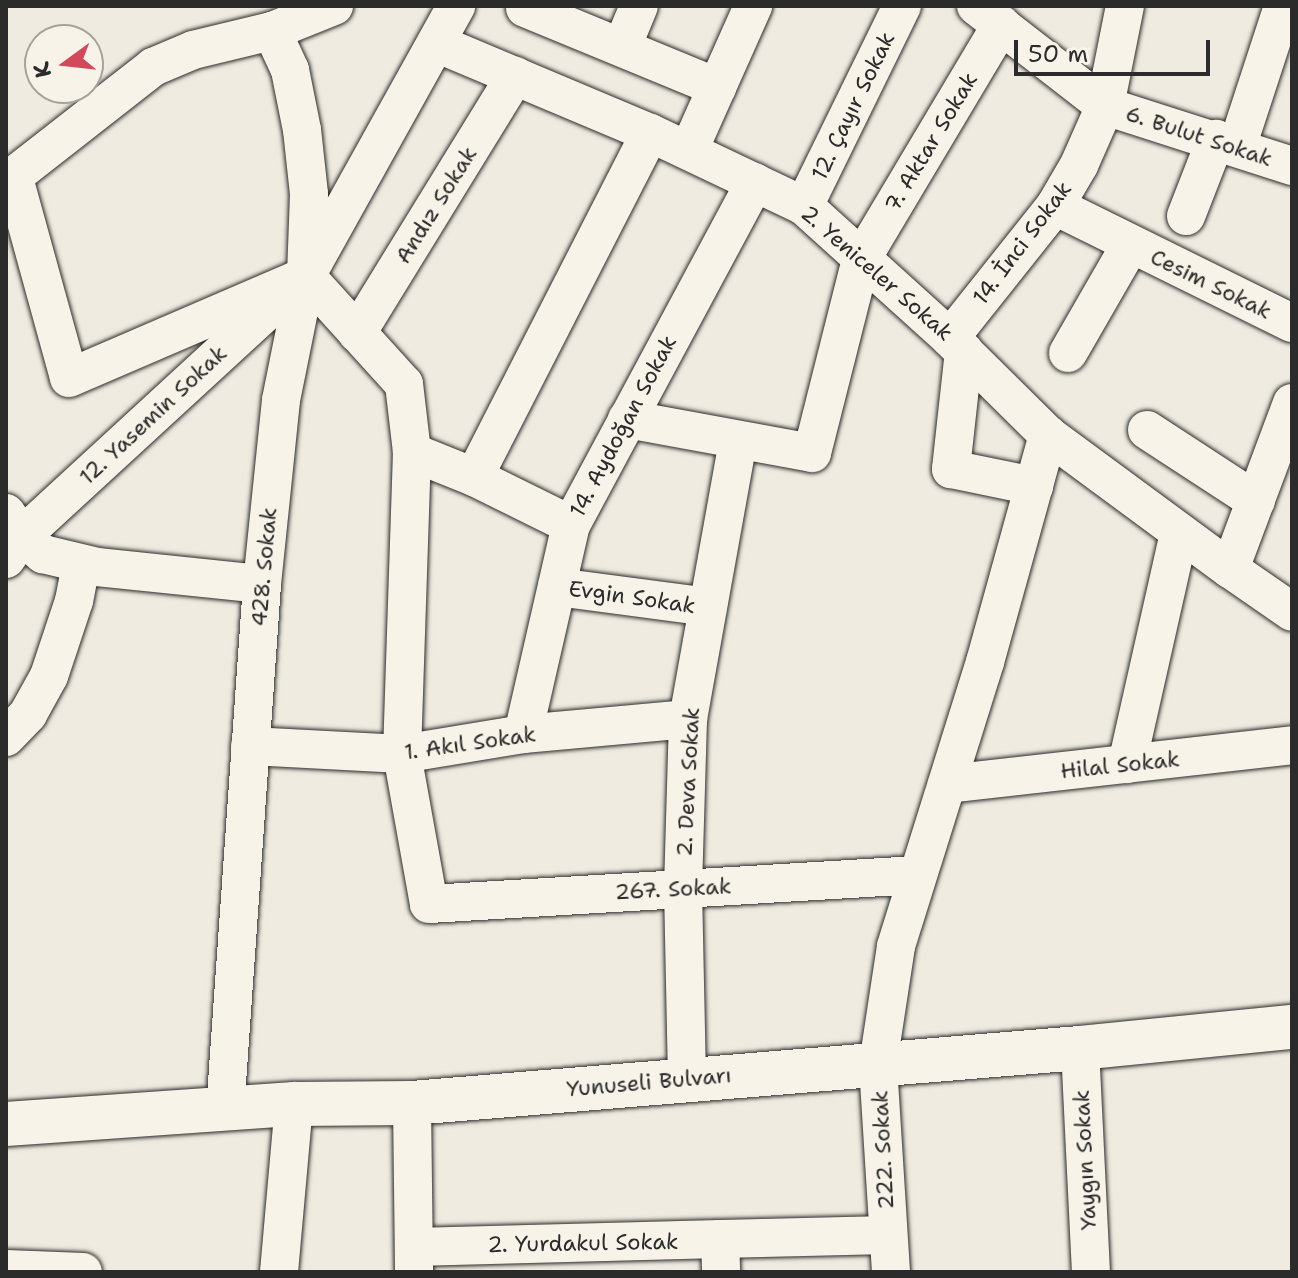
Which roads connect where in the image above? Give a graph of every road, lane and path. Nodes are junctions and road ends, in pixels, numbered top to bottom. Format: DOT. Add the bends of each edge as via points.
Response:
graph roads {
  1 [pos="334,6"];
  2 [pos="456,6"];
  3 [pos="639,6"];
  4 [pos="753,6"];
  5 [pos="902,6"];
  6 [pos="1125,6"];
  7 [pos="1283,6"];
  8 [pos="525,8"];
  9 [pos="989,16"];
  10 [pos="272,31"];
  11 [pos="436,43"];
  12 [pos="622,47"];
  13 [pos="515,76"];
  14 [pos="717,87"];
  15 [pos="1105,106"];
  16 [pos="650,133"];
  17 [pos="1227,143"];
  18 [pos="689,150"];
  19 [pos="1292,166"];
  20 [pos="10,180"];
  21 [pos="755,182"];
  22 [pos="804,206"];
  23 [pos="1055,206"];
  24 [pos="1186,216"];
  25 [pos="1130,245"];
  26 [pos="861,260"];
  27 [pos="306,276"];
  28 [pos="1292,323"];
  29 [pos="357,333"];
  30 [pos="957,344"];
  31 [pos="1068,353"];
  32 [pos="1292,403"];
  33 [pos="627,419"];
  34 [pos="1147,430"];
  35 [pos="1048,435"];
  36 [pos="738,441"];
  37 [pos="412,452"];
  38 [pos="474,477"];
  39 [pos="1034,486"];
  40 [pos="1256,501"];
  41 [pos="571,525"];
  42 [pos="1179,533"];
  43 [pos="11,536"];
  44 [pos="81,564"];
  45 [pos="1230,569"];
  46 [pos="262,584"];
  47 [pos="557,587"];
  48 [pos="708,607"];
  49 [pos="1292,612"];
  50 [pos="688,719"];
  51 [pos="523,734"];
  52 [pos="6,737"];
  53 [pos="1292,745"];
  54 [pos="250,746"];
  55 [pos="402,754"];
  56 [pos="1127,764"];
  57 [pos="947,784"];
  58 [pos="917,875"];
  59 [pos="683,888"];
  60 [pos="1292,1027"];
  61 [pos="1080,1048"];
  62 [pos="878,1064"];
  63 [pos="687,1079"];
  64 [pos="412,1103"];
  65 [pos="294,1104"];
  66 [pos="225,1111"];
  67 [pos="6,1124"];
  68 [pos="889,1254"];
  69 [pos="720,1256"];
  70 [pos="414,1260"];
  71 [pos="6,1269"];
  72 [pos="83,1272"];
  73 [pos="279,1272"];
  74 [pos="1091,1272"];
  1 -- 10 [label="street"];
  2 -- 11 [label="street"];
  3 -- 12 [label="street"];
  4 -- 14 [label="street"];
  5 -- 22 [label="street, 12. Çayır Sokak"];
  6 -- 15 [label="street, 14. İnci Sokak"];
  7 -- 17 [label="street"];
  8 -- 12 [label="street"];
  9 -- 15 [label="street"];
  9 -- 26 [label="street, 7. Aktar Sokak"];
  10 -- 20 [label="street" via="193,50 153,67"];
  10 -- 27 [label="street, 428. Sokak" via="290,70 302,130 309,194"];
  11 -- 13 [label="street"];
  11 -- 27 [label="street"];
  12 -- 14 [label="street"];
  13 -- 16 [label="street"];
  13 -- 29 [label="street, Andız Sokak"];
  14 -- 18 [label="street"];
  15 -- 17 [label="street, 6. Bulut Sokak"];
  15 -- 23 [label="street, 14. İnci Sokak"];
  16 -- 18 [label="street, 2. Yeniceler Sokak"];
  16 -- 38 [label="street"];
  17 -- 19 [label="street, 6. Bulut Sokak"];
  17 -- 24 [label="street"];
  18 -- 21 [label="street, 2. Yeniceler Sokak"];
  20 -- 27 [label="street" via="69,378"];
  21 -- 22 [label="street, 2. Yeniceler Sokak"];
  21 -- 33 [label="street, 14. Aydoğan Sokak"];
  22 -- 26 [label="street, 2. Yeniceler Sokak"];
  23 -- 25 [label="street, Cesim Sokak"];
  23 -- 30 [label="street, 14. İnci Sokak"];
  25 -- 28 [label="street, Cesim Sokak"];
  25 -- 31 [label="street, Cesim Sokak"];
  26 -- 30 [label="street, 2. Yeniceler Sokak"];
  26 -- 36 [label="street, 7. Aktar Sokak" via="812,453"];
  27 -- 29 [label="street"];
  27 -- 43 [label="street, 12. Yasemin Sokak"];
  27 -- 46 [label="street, 428. Sokak" via="281,400"];
  29 -- 37 [label="street" via="404,384"];
  30 -- 35 [label="street, 2. Yeniceler Sokak"];
  30 -- 39 [label="street" via="951,469"];
  32 -- 40 [label="street"];
  33 -- 36 [label="street"];
  33 -- 41 [label="street, 14. Aydoğan Sokak"];
  34 -- 40 [label="street"];
  35 -- 39 [label="street"];
  35 -- 42 [label="street, 2. Yeniceler Sokak"];
  36 -- 48 [label="street, 2. Deva Sokak"];
  37 -- 38 [label="street"];
  37 -- 55 [label="street"];
  38 -- 41 [label="street"];
  39 -- 57 [label="street"];
  40 -- 45 [label="street"];
  41 -- 47 [label="street, 14. Aydoğan Sokak"];
  42 -- 45 [label="street, 2. Yeniceler Sokak"];
  42 -- 56 [label="street"];
  43 -- 44 [label="street" via="43,554"];
  44 -- 46 [label="street"];
  44 -- 52 [label="street" via="45,686"];
  45 -- 49 [label="street, 2. Yeniceler Sokak"];
  46 -- 54 [label="street, 428. Sokak"];
  47 -- 48 [label="street, Evgin Sokak"];
  47 -- 51 [label="street, 14. Aydoğan Sokak"];
  48 -- 50 [label="street, 2. Deva Sokak"];
  50 -- 51 [label="street, 1. Akıl Sokak"];
  50 -- 59 [label="street, 2. Deva Sokak"];
  51 -- 55 [label="street, 1. Akıl Sokak"];
  53 -- 56 [label="street, Hilal Sokak"];
  54 -- 55 [label="street, 1. Akıl Sokak"];
  54 -- 66 [label="street, 428. Sokak"];
  55 -- 59 [label="street, 267. Sokak" via="429,904"];
  56 -- 57 [label="street, Hilal Sokak"];
  57 -- 58 [label="street"];
  58 -- 59 [label="street, 267. Sokak"];
  58 -- 62 [label="street" via="896,946"];
  59 -- 63 [label="street, 2. Deva Sokak"];
  60 -- 61 [label="main road, Yunuseli Bulvarı"];
  61 -- 62 [label="main road, Yunuseli Bulvarı"];
  61 -- 74 [label="street, Yaygın Sokak"];
  62 -- 63 [label="main road, Yunuseli Bulvarı"];
  62 -- 68 [label="street, 222. Sokak"];
  63 -- 64 [label="main road, Yunuseli Bulvarı"];
  64 -- 65 [label="main road, Yunuseli Bulvarı"];
  64 -- 70 [label="street"];
  65 -- 66 [label="main road, Yunuseli Bulvarı"];
  65 -- 73 [label="street"];
  66 -- 67 [label="main road, Yunuseli Bulvarı"];
  68 -- 69 [label="street, 222. Sokak"];
  69 -- 70 [label="street, 2. Yurdakul Sokak"];
  71 -- 72 [label="street"];
}
